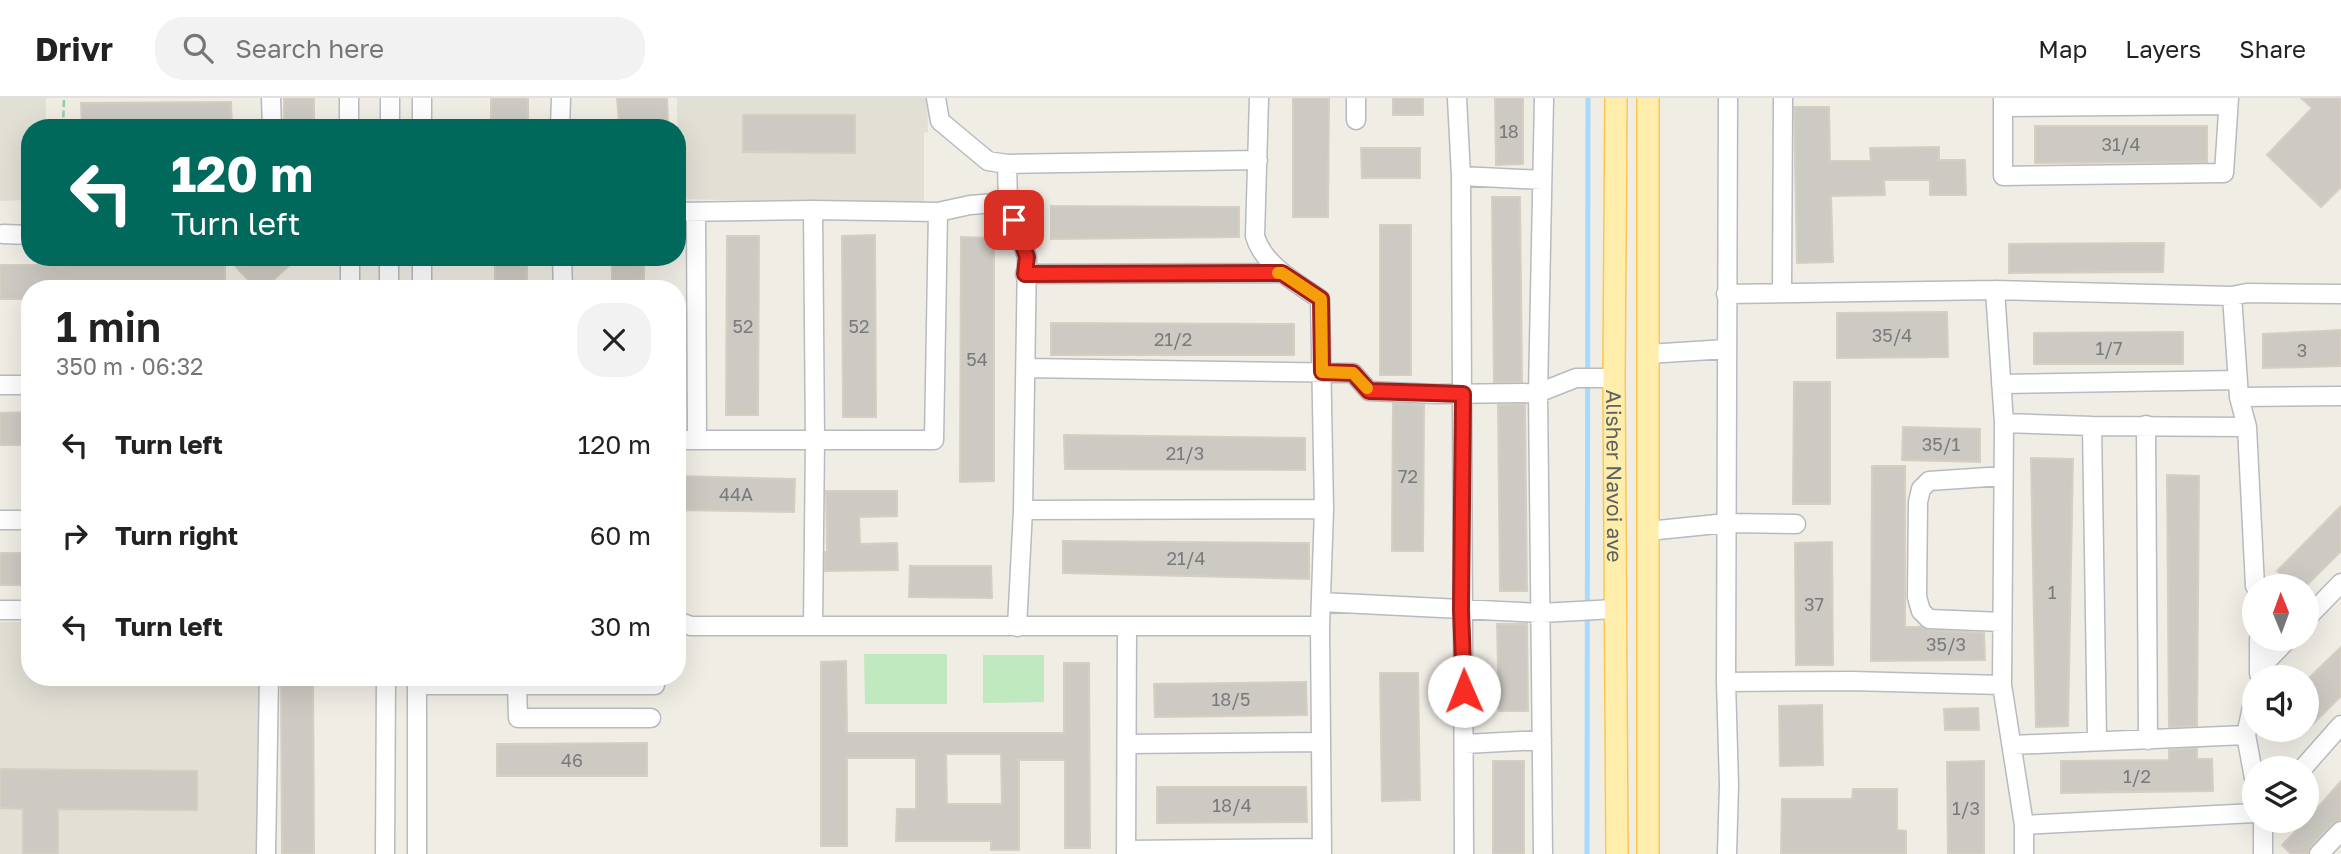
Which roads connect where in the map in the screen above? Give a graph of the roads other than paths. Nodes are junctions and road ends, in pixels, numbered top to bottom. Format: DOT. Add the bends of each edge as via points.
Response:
graph roads {
  1 [pos="271,98"];
  2 [pos="349,98"];
  3 [pos="390,98"];
  4 [pos="422,98"];
  5 [pos="561,98"];
  6 [pos="936,98"];
  7 [pos="1259,98"];
  8 [pos="1356,98"];
  9 [pos="1457,98"];
  10 [pos="1544,98"];
  11 [pos="1616,98"];
  12 [pos="1648,98"];
  13 [pos="1728,98"];
  14 [pos="1783,98"];
  15 [pos="2228,101"];
  16 [pos="2003,102"];
  17 [pos="272,119"];
  18 [pos="349,119"];
  19 [pos="390,119"];
  20 [pos="422,119"];
  21 [pos="560,119"];
  22 [pos="1356,120"];
  23 [pos="1258,160"];
  24 [pos="1007,164"];
  25 [pos="1461,176"];
  26 [pos="1542,180"];
  27 [pos="1008,202"];
  28 [pos="813,210"];
  29 [pos="686,212"];
  30 [pos="696,212"];
  31 [pos="937,212"];
  32 [pos="3,234"];
  33 [pos="21,235"];
  34 [pos="1282,273"];
  35 [pos="1025,274"];
  36 [pos="1995,290"];
  37 [pos="1782,293"];
  38 [pos="1726,294"];
  39 [pos="2341,294"];
  40 [pos="2232,296"];
  41 [pos="1726,349"];
  42 [pos="1648,354"];
  43 [pos="1026,368"];
  44 [pos="1322,372"];
  45 [pos="1607,378"];
  46 [pos="2001,384"];
  47 [pos="0,385"];
  48 [pos="21,385"];
  49 [pos="2239,389"];
  50 [pos="1538,393"];
  51 [pos="1463,394"];
  52 [pos="2341,396"];
  53 [pos="2004,424"];
  54 [pos="2146,425"];
  55 [pos="2092,426"];
  56 [pos="2247,427"];
  57 [pos="686,440"];
  58 [pos="697,440"];
  59 [pos="815,440"];
  60 [pos="2003,476"];
  61 [pos="1324,509"];
  62 [pos="1023,510"];
  63 [pos="0,520"];
  64 [pos="21,520"];
  65 [pos="1727,523"];
  66 [pos="1796,524"];
  67 [pos="1648,531"];
  68 [pos="2254,574"];
  69 [pos="2341,583"];
  70 [pos="1321,602"];
  71 [pos="2319,606"];
  72 [pos="1606,609"];
  73 [pos="0,610"];
  74 [pos="21,610"];
  75 [pos="1461,610"];
  76 [pos="1541,613"];
  77 [pos="2002,622"];
  78 [pos="686,624"];
  79 [pos="813,625"];
  80 [pos="1127,626"];
  81 [pos="1320,626"];
  82 [pos="1017,627"];
  83 [pos="2278,651"];
  84 [pos="2266,665"];
  85 [pos="1726,682"];
  86 [pos="2002,685"];
  87 [pos="269,686"];
  88 [pos="386,686"];
  89 [pos="417,686"];
  90 [pos="517,686"];
  91 [pos="652,718"];
  92 [pos="2341,725"];
  93 [pos="2242,736"];
  94 [pos="1542,740"];
  95 [pos="2097,740"];
  96 [pos="2148,740"];
  97 [pos="1321,742"];
  98 [pos="1127,744"];
  99 [pos="1465,744"];
  100 [pos="2012,745"];
  101 [pos="2313,756"];
  102 [pos="2242,814"];
  103 [pos="2024,825"];
  104 [pos="2341,831"];
  105 [pos="2263,833"];
  106 [pos="1322,851"];
  107 [pos="1126,852"];
  108 [pos="266,854"];
  109 [pos="385,854"];
  110 [pos="417,854"];
  111 [pos="1464,854"];
  112 [pos="1543,854"];
  113 [pos="1618,854"];
  114 [pos="1648,854"];
  115 [pos="1727,854"];
  116 [pos="2024,854"];
  117 [pos="2263,854"];
  118 [pos="2319,854"];
  1 -- 17 [label="street"];
  2 -- 18 [label="street"];
  3 -- 19 [label="street"];
  4 -- 20 [label="street"];
  5 -- 21 [label="street"];
  6 -- 24 [label="street" via="940,121 988,161"];
  7 -- 23 [label="street"];
  8 -- 22 [label="street"];
  9 -- 25 [label="street"];
  10 -- 26 [label="street"];
  11 -- 45 [label="main road, Alisher Navoi ave"];
  12 -- 42 [label="main road, Alisher Navoi ave"];
  13 -- 38 [label="street"];
  14 -- 37 [label="street"];
  15 -- 16 [label="street"];
  15 -- 16 [label="street" via="2224,173 2017,176 2003,176"];
  23 -- 24 [label="street"];
  23 -- 34 [label="street" via="1255,236"];
  24 -- 27 [label="street"];
  25 -- 26 [label="street"];
  25 -- 51 [label="street"];
  26 -- 50 [label="street"];
  27 -- 31 [label="street"];
  27 -- 35 [label="street" via="1027,257"];
  28 -- 30 [label="street"];
  28 -- 31 [label="street"];
  28 -- 59 [label="street"];
  29 -- 30 [label="street"];
  30 -- 58 [label="street"];
  31 -- 59 [label="street" via="934,440"];
  32 -- 33 [label="street"];
  34 -- 35 [label="street"];
  34 -- 44 [label="street" via="1321,299"];
  35 -- 43 [label="street"];
  36 -- 37 [label="street"];
  36 -- 40 [label="street"];
  36 -- 46 [label="street"];
  37 -- 38 [label="street"];
  38 -- 41 [label="street"];
  39 -- 40 [label="street"];
  40 -- 49 [label="street"];
  41 -- 42 [label="street"];
  41 -- 65 [label="street"];
  42 -- 67 [label="main road, Alisher Navoi ave"];
  43 -- 44 [label="street"];
  43 -- 62 [label="street"];
  44 -- 51 [label="street" via="1353,373 1369,391"];
  44 -- 61 [label="street"];
  45 -- 50 [label="street" via="1576,378"];
  45 -- 72 [label="main road, Alisher Navoi ave"];
  46 -- 49 [label="street"];
  46 -- 53 [label="street"];
  47 -- 48 [label="street"];
  49 -- 52 [label="street"];
  49 -- 56 [label="street"];
  50 -- 51 [label="street"];
  50 -- 76 [label="street"];
  51 -- 75 [label="street"];
  53 -- 55 [label="street"];
  53 -- 60 [label="street"];
  54 -- 55 [label="street"];
  54 -- 56 [label="street"];
  54 -- 96 [label="street"];
  55 -- 95 [label="street"];
  56 -- 68 [label="street"];
  57 -- 58 [label="street"];
  58 -- 59 [label="street"];
  59 -- 79 [label="street"];
  60 -- 77 [label="street"];
  60 -- 77 [label="street" via="1929,481 1921,489 1917,597 1929,619"];
  61 -- 62 [label="street"];
  61 -- 70 [label="street"];
  62 -- 82 [label="street"];
  63 -- 64 [label="street"];
  65 -- 66 [label="street"];
  65 -- 67 [label="street"];
  65 -- 85 [label="street"];
  67 -- 114 [label="main road, Alisher Navoi ave"];
  69 -- 71 [label="street"];
  70 -- 75 [label="street"];
  70 -- 81 [label="street"];
  72 -- 76 [label="street"];
  72 -- 113 [label="main road, Alisher Navoi ave"];
  73 -- 74 [label="street"];
  75 -- 76 [label="street"];
  75 -- 99 [label="street"];
  76 -- 94 [label="street"];
  77 -- 86 [label="street"];
  78 -- 79 [label="street"];
  79 -- 82 [label="street"];
  80 -- 81 [label="street"];
  80 -- 82 [label="street"];
  80 -- 98 [label="street"];
  81 -- 97 [label="street"];
  83 -- 84 [label="street"];
  85 -- 86 [label="street"];
  85 -- 115 [label="street"];
  86 -- 100 [label="street"];
  87 -- 108 [label="street"];
  88 -- 109 [label="street"];
  89 -- 110 [label="street"];
  90 -- 91 [label="street" via="518,718"];
  92 -- 101 [label="street"];
  93 -- 96 [label="street"];
  94 -- 99 [label="street"];
  94 -- 112 [label="street"];
  95 -- 96 [label="street"];
  95 -- 100 [label="street"];
  97 -- 98 [label="street"];
  97 -- 106 [label="street"];
  98 -- 107 [label="street"];
  99 -- 111 [label="street"];
  100 -- 103 [label="street"];
  102 -- 103 [label="street"];
  103 -- 116 [label="street"];
  104 -- 118 [label="street"];
  105 -- 117 [label="street"];
  106 -- 107 [label="street"];
}
